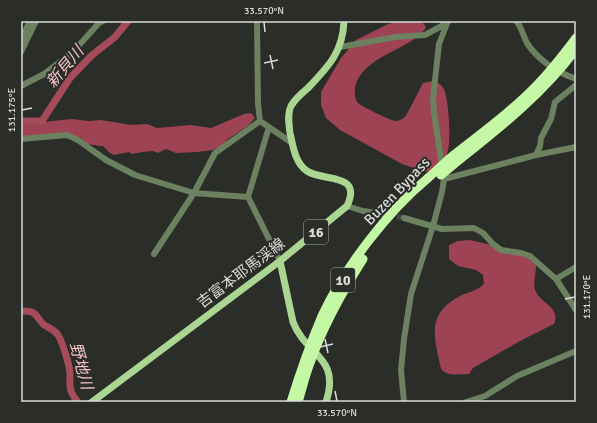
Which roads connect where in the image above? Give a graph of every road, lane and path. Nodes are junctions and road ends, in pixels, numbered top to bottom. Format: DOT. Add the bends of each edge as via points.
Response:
graph roads {
  1 [pos="30,21"];
  2 [pos="36,21"];
  3 [pos="103,21"];
  4 [pos="257,21"];
  5 [pos="344,21"];
  6 [pos="516,21"];
  7 [pos="448,22"];
  8 [pos="576,38"];
  9 [pos="21,39"];
  10 [pos="340,47"];
  11 [pos="576,49"];
  12 [pos="21,52"];
  13 [pos="556,69"];
  14 [pos="576,79"];
  15 [pos="576,85"];
  16 [pos="21,86"];
  17 [pos="260,121"];
  18 [pos="269,127"];
  19 [pos="21,139"];
  20 [pos="292,142"];
  21 [pos="576,147"];
  22 [pos="536,155"];
  23 [pos="444,178"];
  24 [pos="194,193"];
  25 [pos="248,197"];
  26 [pos="347,206"];
  27 [pos="384,214"];
  28 [pos="404,218"];
  29 [pos="433,226"];
  30 [pos="154,254"];
  31 [pos="280,261"];
  32 [pos="576,267"];
  33 [pos="556,279"];
  34 [pos="576,310"];
  35 [pos="312,349"];
  36 [pos="576,351"];
  37 [pos="92,402"];
  38 [pos="291,402"];
  39 [pos="298,402"];
  40 [pos="326,402"];
  41 [pos="404,402"];
  42 [pos="466,402"];
  1 -- 9 [label="street"];
  2 -- 12 [label="street"];
  3 -- 16 [label="street" via="72,53 44,74"];
  4 -- 17 [label="street"];
  5 -- 10 [label="main road"];
  6 -- 13 [label="street" via="534,53"];
  7 -- 10 [label="street" via="425,35 395,37"];
  7 -- 23 [label="street" via="439,44 433,98"];
  8 -- 13 [label="highway, Buzen Bypass / 10"];
  10 -- 20 [label="main road" via="326,69 291,106 288,123"];
  11 -- 13 [label="highway, Buzen Bypass / 10"];
  13 -- 14 [label="street"];
  13 -- 35 [label="highway, Buzen Bypass / 10, bridge" via="430,180 418,186 381,226 332,297 323,314"];
  15 -- 22 [label="street" via="555,102 551,120 541,138"];
  17 -- 18 [label="street"];
  17 -- 24 [label="street" via="215,153"];
  18 -- 20 [label="street"];
  18 -- 25 [label="street"];
  19 -- 24 [label="street" via="67,135 135,175"];
  20 -- 26 [label="main road" via="294,152 307,171 317,176 342,180 348,185 350,200"];
  21 -- 22 [label="street"];
  22 -- 23 [label="street"];
  23 -- 29 [label="street"];
  24 -- 25 [label="street"];
  24 -- 30 [label="street"];
  25 -- 31 [label="street"];
  26 -- 27 [label="street"];
  26 -- 31 [label="main road, 吉富本耶馬渓線 / 16"];
  28 -- 29 [label="street"];
  29 -- 33 [label="street" via="442,229 474,228 501,250 530,256"];
  29 -- 41 [label="street" via="411,294 401,370"];
  31 -- 35 [label="main road" via="296,332"];
  31 -- 37 [label="main road, 吉富本耶馬渓線 / 16"];
  32 -- 33 [label="street"];
  33 -- 34 [label="street"];
  35 -- 38 [label="highway, Buzen Bypass / 10"];
  35 -- 39 [label="highway, Buzen Bypass / 10"];
  35 -- 40 [label="main road" via="327,367 330,388"];
  36 -- 42 [label="street" via="517,376 486,396"];
}
